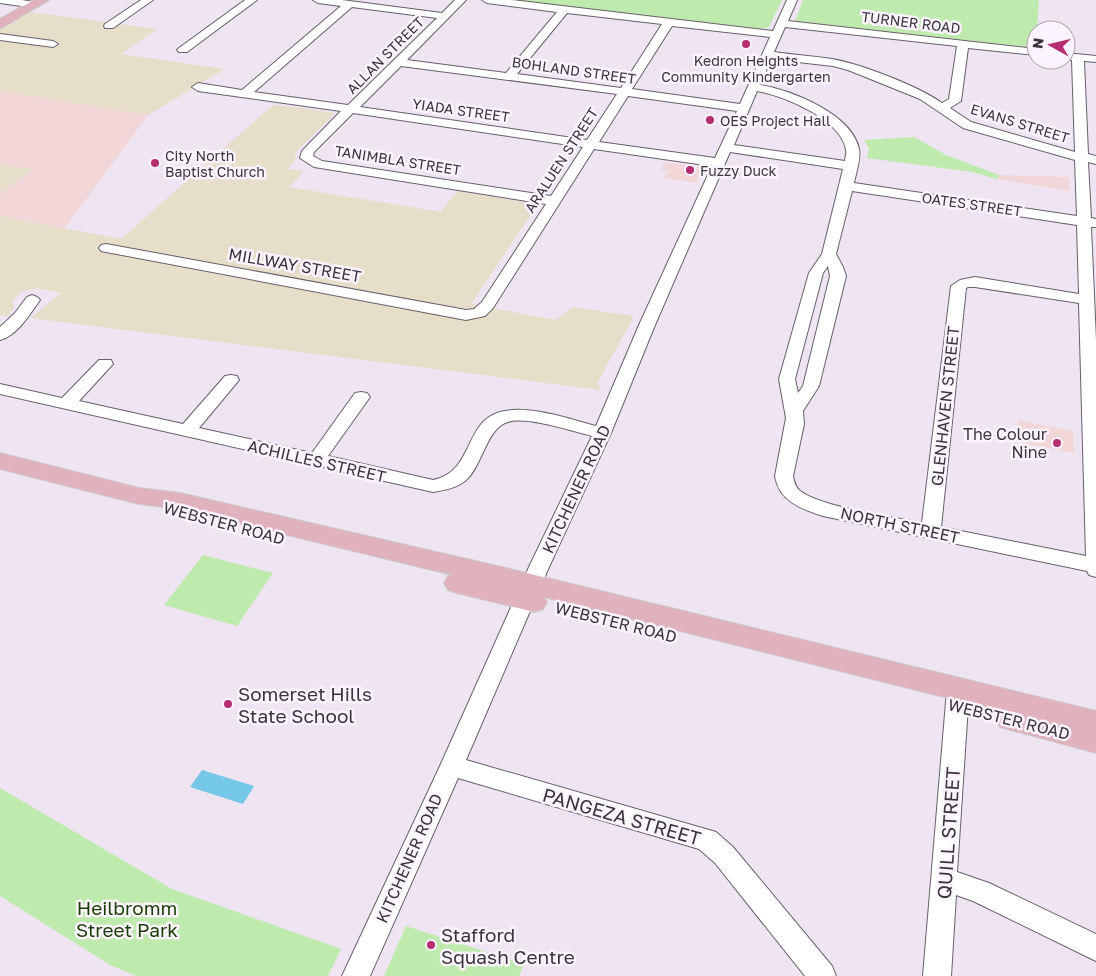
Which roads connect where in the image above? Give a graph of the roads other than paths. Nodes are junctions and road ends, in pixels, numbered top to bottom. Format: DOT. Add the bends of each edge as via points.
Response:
graph roads {
  1 [pos="0,0"];
  2 [pos="148,0"];
  3 [pos="252,0"];
  4 [pos="318,0"];
  5 [pos="462,0"];
  6 [pos="487,0"];
  7 [pos="792,0"];
  8 [pos="505,1"];
  9 [pos="39,2"];
  10 [pos="350,4"];
  11 [pos="565,9"];
  12 [pos="445,16"];
  13 [pos="669,22"];
  14 [pos="782,23"];
  15 [pos="0,25"];
  16 [pos="109,26"];
  17 [pos="777,35"];
  18 [pos="0,37"];
  19 [pos="53,44"];
  20 [pos="963,44"];
  21 [pos="183,50"];
  22 [pos="1026,51"];
  23 [pos="768,55"];
  24 [pos="1076,56"];
  25 [pos="1096,59"];
  26 [pos="399,62"];
  27 [pos="1076,70"];
  28 [pos="509,76"];
  29 [pos="198,87"];
  30 [pos="754,87"];
  31 [pos="624,92"];
  32 [pos="244,94"];
  33 [pos="941,107"];
  34 [pos="745,108"];
  35 [pos="351,110"];
  36 [pos="590,144"];
  37 [pos="727,148"];
  38 [pos="1089,159"];
  39 [pos="720,163"];
  40 [pos="851,166"];
  41 [pos="847,186"];
  42 [pos="554,201"];
  43 [pos="1090,222"];
  44 [pos="106,248"];
  45 [pos="829,254"];
  46 [pos="32,300"];
  47 [pos="1090,302"];
  48 [pos="479,313"];
  49 [pos="0,335"];
  50 [pos="105,364"];
  51 [pos="231,380"];
  52 [pos="0,389"];
  53 [pos="361,398"];
  54 [pos="1093,398"];
  55 [pos="66,404"];
  56 [pos="794,412"];
  57 [pos="187,431"];
  58 [pos="602,432"];
  59 [pos="316,460"];
  60 [pos="0,461"];
  61 [pos="931,532"];
  62 [pos="1096,538"];
  63 [pos="1096,568"];
  64 [pos="528,592"];
  65 [pos="957,698"];
  66 [pos="1096,723"];
  67 [pos="1096,741"];
  68 [pos="452,766"];
  69 [pos="944,879"];
  70 [pos="1096,948"];
  71 [pos="356,976"];
  72 [pos="822,976"];
  73 [pos="937,976"];
  1 -- 9 [label="street"];
  2 -- 16 [label="street"];
  3 -- 21 [label="street"];
  4 -- 10 [label="street"];
  5 -- 12 [label="street, ALLAN STREET"];
  6 -- 8 [label="street"];
  7 -- 14 [label="street, KITCHENER ROAD"];
  8 -- 11 [label="street"];
  9 -- 15 [label="main road"];
  10 -- 12 [label="street"];
  10 -- 32 [label="street"];
  11 -- 13 [label="street"];
  11 -- 28 [label="street"];
  12 -- 26 [label="street, ALLAN STREET"];
  13 -- 17 [label="street"];
  13 -- 31 [label="street, ARALUEN STREET"];
  14 -- 17 [label="street, KITCHENER ROAD"];
  14 -- 20 [label="street, TURNER ROAD"];
  17 -- 23 [label="street, KITCHENER ROAD"];
  18 -- 19 [label="street"];
  20 -- 22 [label="street, TURNER ROAD"];
  20 -- 33 [label="street" via="955,101"];
  23 -- 30 [label="street, KITCHENER ROAD"];
  23 -- 33 [label="street, EVANS STREET" via="846,67 916,92"];
  24 -- 25 [label="street"];
  26 -- 28 [label="street, BOHLAND STREET"];
  26 -- 35 [label="street, ALLAN STREET"];
  27 -- 38 [label="street" via="1085,104"];
  28 -- 31 [label="street, BOHLAND STREET"];
  29 -- 32 [label="street, YIADA STREET"];
  30 -- 34 [label="street, KITCHENER ROAD"];
  30 -- 40 [label="street, NORTH STREET" via="823,112 852,147"];
  31 -- 34 [label="street, BOHLAND STREET"];
  31 -- 36 [label="street, ARALUEN STREET"];
  32 -- 35 [label="street, YIADA STREET"];
  33 -- 38 [label="street, EVANS STREET" via="967,125"];
  34 -- 37 [label="street, KITCHENER ROAD"];
  35 -- 36 [label="street, YIADA STREET"];
  35 -- 42 [label="street, TANIMBLA STREET" via="308,151 307,160"];
  36 -- 39 [label="street, YIADA STREET"];
  36 -- 42 [label="street, ARALUEN STREET"];
  37 -- 39 [label="street, KITCHENER ROAD"];
  37 -- 40 [label="street"];
  38 -- 43 [label="street"];
  39 -- 58 [label="street, KITCHENER ROAD"];
  40 -- 41 [label="street, NORTH STREET"];
  41 -- 43 [label="street, OATES STREET"];
  41 -- 45 [label="street, NORTH STREET"];
  42 -- 48 [label="street, ARALUEN STREET" via="488,305"];
  43 -- 47 [label="street"];
  44 -- 48 [label="street, MILLWAY STREET" via="466,315"];
  45 -- 56 [label="street, NORTH STREET" via="816,273 790,366 787,386"];
  45 -- 56 [label="street, NORTH STREET" via="838,276 810,386"];
  46 -- 49 [label="street" via="21,316"];
  47 -- 54 [label="street"];
  47 -- 61 [label="street, GLENHAVEN STREET" via="962,281"];
  50 -- 55 [label="street"];
  51 -- 57 [label="street"];
  52 -- 55 [label="street, ACHILLES STREET"];
  53 -- 59 [label="street"];
  54 -- 62 [label="street"];
  55 -- 57 [label="street, ACHILLES STREET"];
  56 -- 61 [label="street, NORTH STREET" via="795,426 782,476 796,497 823,509"];
  57 -- 59 [label="street, ACHILLES STREET"];
  58 -- 59 [label="street, ACHILLES STREET" via="528,417 502,417 489,428 463,474 440,486"];
  58 -- 64 [label="street, KITCHENER ROAD"];
  60 -- 64 [label="main road, WEBSTER ROAD" via="139,496 171,512"];
  61 -- 63 [label="street, NORTH STREET"];
  62 -- 63 [label="street"];
  64 -- 65 [label="main road, WEBSTER ROAD"];
  64 -- 68 [label="street, KITCHENER ROAD"];
  65 -- 66 [label="main road, WEBSTER ROAD"];
  65 -- 67 [label="main road, WEBSTER ROAD"];
  65 -- 69 [label="street, QUILL STREET"];
  68 -- 71 [label="street, KITCHENER ROAD"];
  68 -- 72 [label="street, PANGEZA STREET" via="707,840 724,855"];
  69 -- 70 [label="street" via="980,892"];
  69 -- 73 [label="street, QUILL STREET"];
}
